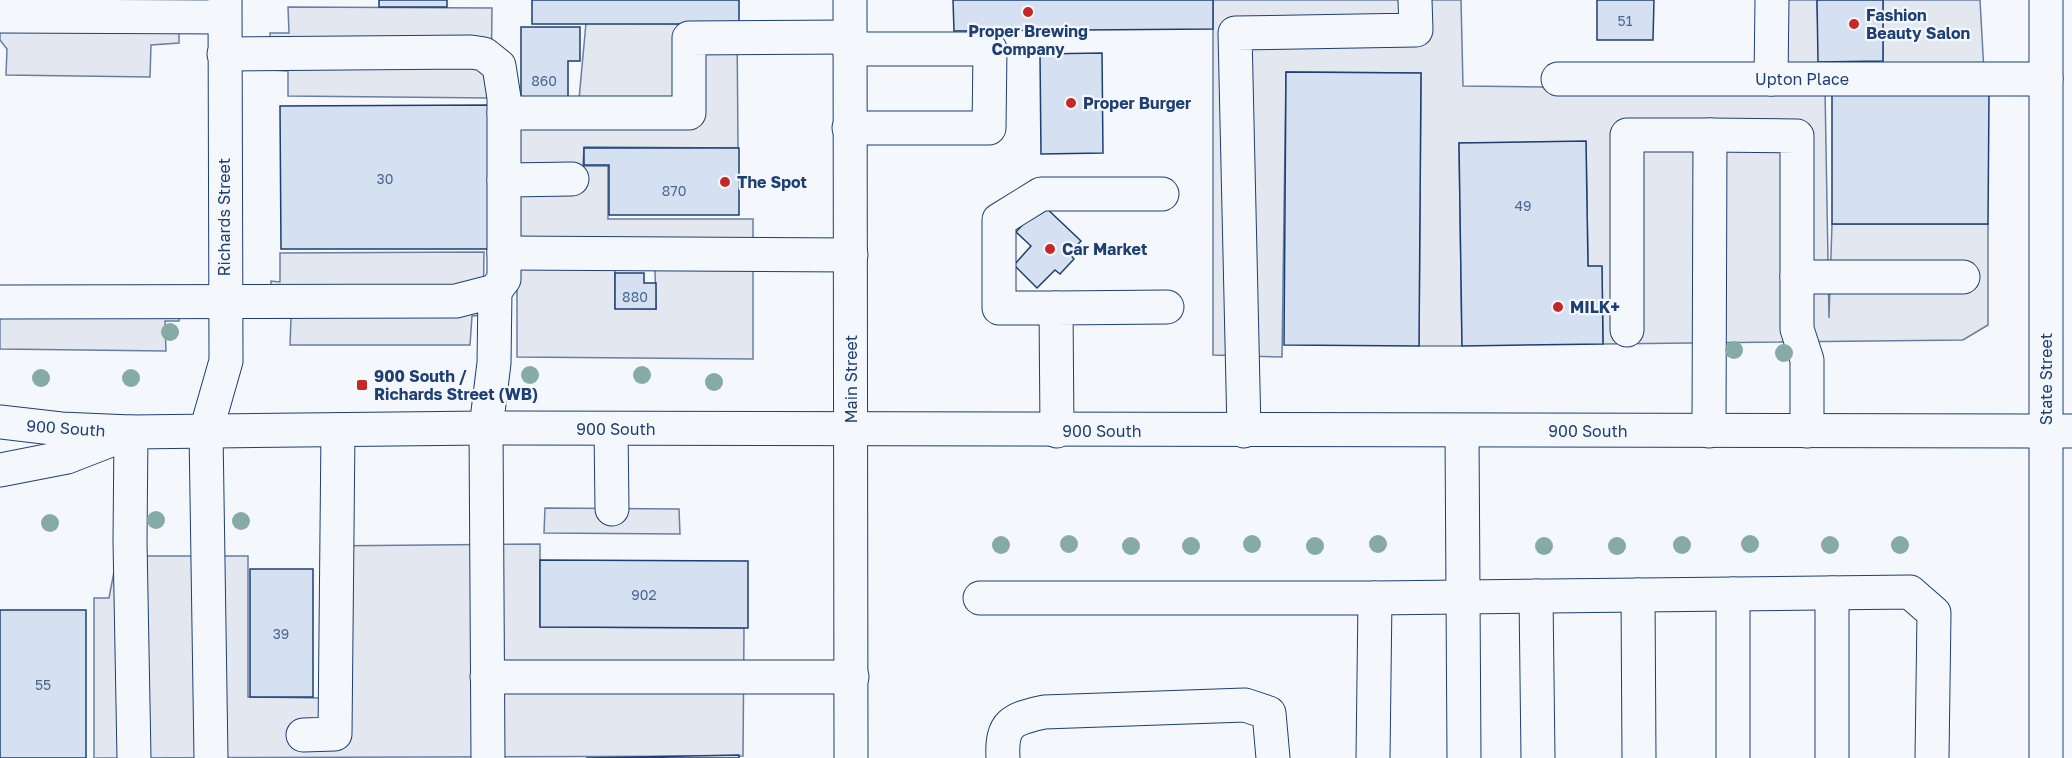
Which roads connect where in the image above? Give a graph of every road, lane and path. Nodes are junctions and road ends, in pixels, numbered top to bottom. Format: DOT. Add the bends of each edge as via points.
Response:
graph roads {
  1 [pos="850,0"];
  2 [pos="1415,0"];
  3 [pos="1772,0"];
  4 [pos="2046,0"];
  5 [pos="224,8"];
  6 [pos="0,16"];
  7 [pos="849,43"];
  8 [pos="224,54"];
  9 [pos="1558,79"];
  10 [pos="1771,79"];
  11 [pos="2046,80"];
  12 [pos="504,113"];
  13 [pos="849,128"];
  14 [pos="1710,135"];
  15 [pos="572,179"];
  16 [pos="504,180"];
  17 [pos="1162,194"];
  18 [pos="504,253"];
  19 [pos="851,255"];
  20 [pos="1797,277"];
  21 [pos="1963,277"];
  22 [pos="495,291"];
  23 [pos="0,302"];
  24 [pos="224,302"];
  25 [pos="1167,307"];
  26 [pos="1056,308"];
  27 [pos="1627,330"];
  28 [pos="0,422"];
  29 [pos="486,428"];
  30 [pos="611,429"];
  31 [pos="339,430"];
  32 [pos="206,431"];
  33 [pos="851,431"];
  34 [pos="1056,431"];
  35 [pos="1244,431"];
  36 [pos="1462,431"];
  37 [pos="1709,431"];
  38 [pos="1807,431"];
  39 [pos="2059,431"];
  40 [pos="131,432"];
  41 [pos="0,470"];
  42 [pos="612,509"];
  43 [pos="1832,593"];
  44 [pos="1733,594"];
  45 [pos="1638,595"];
  46 [pos="1536,596"];
  47 [pos="1463,597"];
  48 [pos="980,598"];
  49 [pos="1375,598"];
  50 [pos="487,677"];
  51 [pos="852,677"];
  52 [pos="303,735"];
  53 [pos="134,758"];
  54 [pos="211,758"];
  55 [pos="488,758"];
  56 [pos="851,758"];
  57 [pos="1003,758"];
  58 [pos="1273,758"];
  59 [pos="1373,758"];
  60 [pos="1464,758"];
  61 [pos="1538,758"];
  62 [pos="1639,758"];
  63 [pos="1733,758"];
  64 [pos="1832,758"];
  65 [pos="1932,758"];
  66 [pos="2046,758"];
  1 -- 7 [label="street, Main Street"];
  2 -- 35 [label="street" via="1416,30 1236,33"];
  3 -- 10 [label="street"];
  4 -- 11 [label="street, State Street"];
  5 -- 6 [label="street"];
  5 -- 8 [label="street, Richards Street"];
  7 -- 12 [label="street" via="689,38 689,113"];
  7 -- 13 [label="street, Main Street"];
  7 -- 13 [label="street" via="990,49 989,128"];
  8 -- 12 [label="street" via="484,54 499,66"];
  8 -- 24 [label="street, Richards Street"];
  9 -- 10 [label="street, Upton Place"];
  10 -- 11 [label="street, Upton Place"];
  11 -- 39 [label="street, State Street"];
  12 -- 16 [label="street"];
  13 -- 19 [label="street, Main Street"];
  14 -- 20 [label="street" via="1797,136"];
  14 -- 27 [label="street" via="1627,135"];
  14 -- 37 [label="street"];
  15 -- 16 [label="street"];
  16 -- 18 [label="street"];
  17 -- 26 [label="street" via="1041,194 999,220 999,308"];
  18 -- 19 [label="street"];
  18 -- 22 [label="street" via="504,279"];
  19 -- 33 [label="street, Main Street"];
  20 -- 21 [label="street"];
  20 -- 38 [label="street" via="1797,329 1807,360"];
  22 -- 24 [label="street" via="456,301"];
  22 -- 29 [label="street" via="494,363"];
  23 -- 24 [label="street"];
  24 -- 32 [label="street, Richards Street" via="226,361"];
  25 -- 26 [label="street"];
  26 -- 34 [label="street"];
  28 -- 40 [label="street, 900 South"];
  29 -- 30 [label="street, 900 South"];
  29 -- 31 [label="street, 900 South"];
  29 -- 50 [label="street"];
  30 -- 33 [label="street, 900 South"];
  30 -- 42 [label="street"];
  31 -- 32 [label="street, 900 South"];
  31 -- 52 [label="street" via="335,734"];
  32 -- 40 [label="street, 900 South"];
  32 -- 54 [label="street, Richards Street"];
  33 -- 34 [label="street, 900 South"];
  33 -- 51 [label="street, Main Street"];
  34 -- 35 [label="street, 900 South"];
  35 -- 36 [label="street, 900 South"];
  36 -- 37 [label="street, 900 South"];
  36 -- 47 [label="street"];
  37 -- 38 [label="street, 900 South"];
  38 -- 39 [label="street, 900 South"];
  39 -- 66 [label="street, State Street"];
  40 -- 41 [label="street, 900 South" via="68,458"];
  40 -- 53 [label="street"];
  43 -- 44 [label="street"];
  43 -- 64 [label="street"];
  43 -- 65 [label="street" via="1910,592 1934,613"];
  44 -- 45 [label="street"];
  44 -- 63 [label="street"];
  45 -- 46 [label="street"];
  45 -- 62 [label="street"];
  46 -- 47 [label="street"];
  46 -- 61 [label="street"];
  47 -- 49 [label="street"];
  47 -- 60 [label="street"];
  48 -- 49 [label="street"];
  49 -- 59 [label="street"];
  50 -- 51 [label="street"];
  50 -- 55 [label="street"];
  51 -- 56 [label="street, Main Street"];
  57 -- 58 [label="street" via="1006,727 1017,718 1044,712 1245,705 1269,713"];
}
